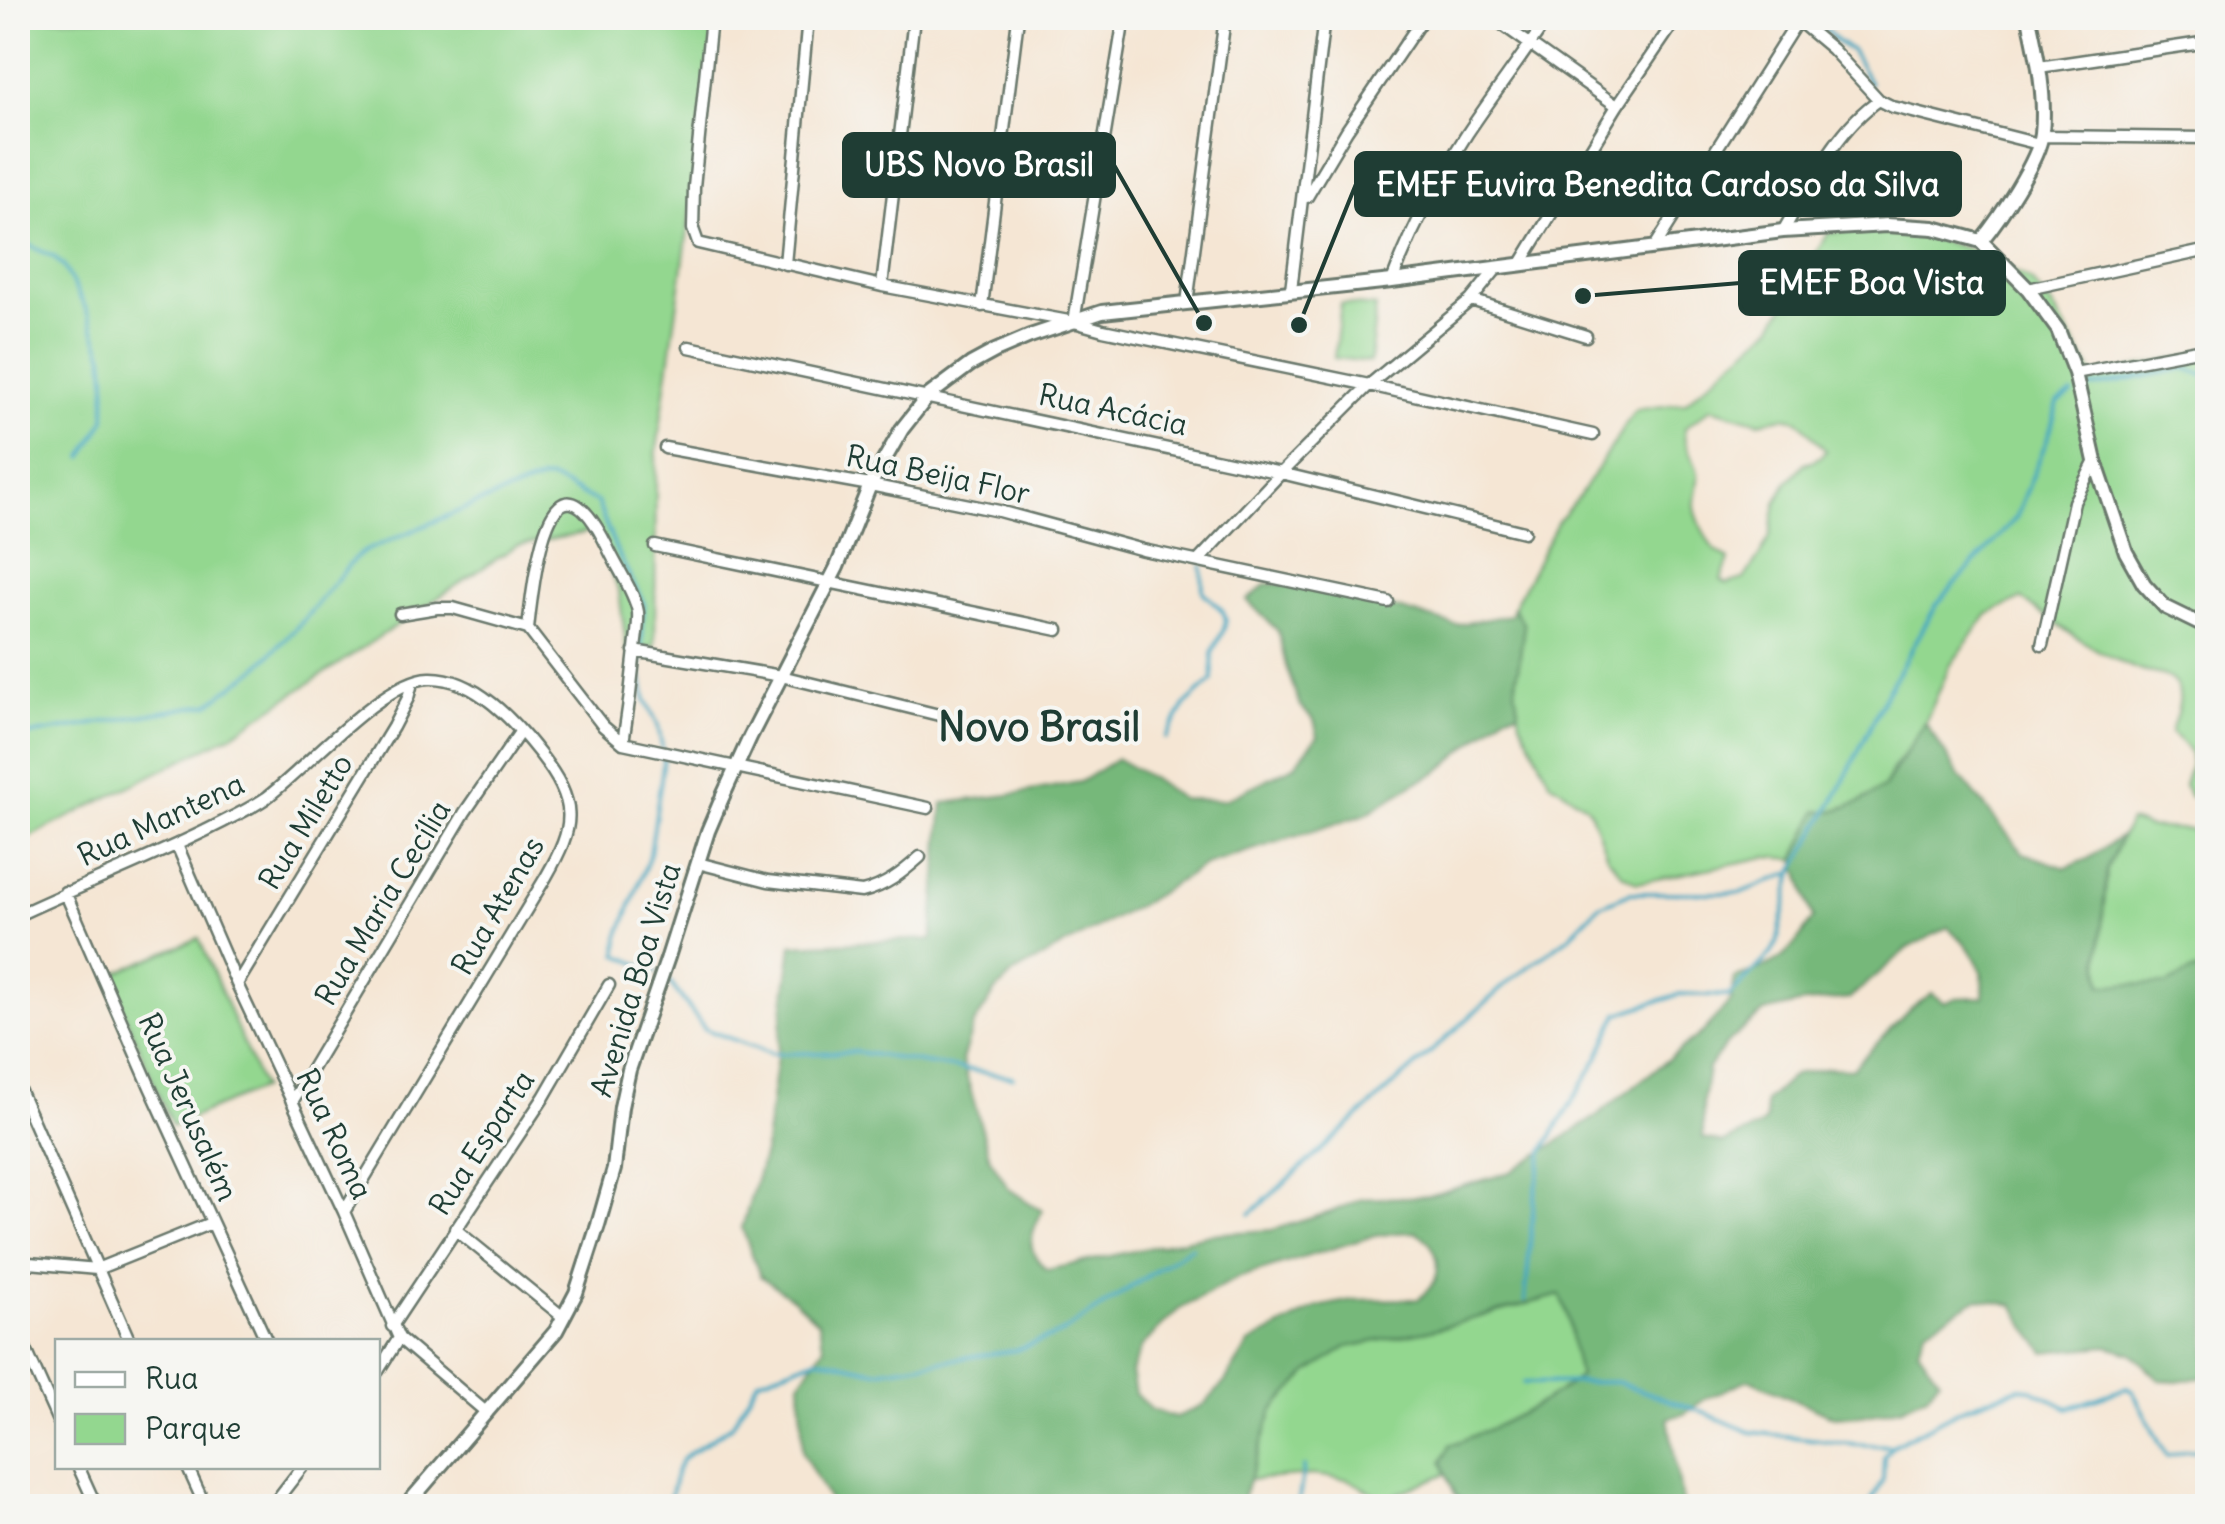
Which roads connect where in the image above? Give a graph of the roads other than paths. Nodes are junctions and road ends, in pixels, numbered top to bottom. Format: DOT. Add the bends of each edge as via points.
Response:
graph roads {
  1 [pos="711,18"];
  2 [pos="808,18"];
  3 [pos="914,18"];
  4 [pos="1018,18"];
  5 [pos="1124,18"];
  6 [pos="1226,18"];
  7 [pos="1324,18"];
  8 [pos="1423,18"];
  9 [pos="1493,18"];
  10 [pos="1548,18"];
  11 [pos="1676,18"];
  12 [pos="2029,18"];
  13 [pos="1796,19"];
  14 [pos="2208,42"];
  15 [pos="1531,43"];
  16 [pos="2039,67"];
  17 [pos="1879,100"];
  18 [pos="1617,106"];
  19 [pos="2208,138"];
  20 [pos="2040,140"];
  21 [pos="1303,203"];
  22 [pos="1784,231"];
  23 [pos="1981,241"];
  24 [pos="1654,248"];
  25 [pos="2208,250"];
  26 [pos="785,264"];
  27 [pos="1520,265"];
  28 [pos="1496,268"];
  29 [pos="1392,280"];
  30 [pos="882,286"];
  31 [pos="2028,289"];
  32 [pos="1291,290"];
  33 [pos="1471,300"];
  34 [pos="1188,303"];
  35 [pos="982,306"];
  36 [pos="1074,322"];
  37 [pos="1586,336"];
  38 [pos="689,347"];
  39 [pos="2208,348"];
  40 [pos="2075,373"];
  41 [pos="1369,385"];
  42 [pos="928,396"];
  43 [pos="1593,435"];
  44 [pos="665,448"];
  45 [pos="2095,461"];
  46 [pos="1281,473"];
  47 [pos="870,485"];
  48 [pos="1524,532"];
  49 [pos="655,546"];
  50 [pos="1198,562"];
  51 [pos="828,584"];
  52 [pos="1388,602"];
  53 [pos="400,614"];
  54 [pos="2208,628"];
  55 [pos="528,629"];
  56 [pos="1058,630"];
  57 [pos="2042,646"];
  58 [pos="634,652"];
  59 [pos="781,676"];
  60 [pos="412,683"];
  61 [pos="939,714"];
  62 [pos="520,732"];
  63 [pos="623,743"];
  64 [pos="736,769"];
  65 [pos="928,808"];
  66 [pos="177,845"];
  67 [pos="920,857"];
  68 [pos="698,863"];
  69 [pos="65,892"];
  70 [pos="18,914"];
  71 [pos="238,984"];
  72 [pos="609,986"];
  73 [pos="18,1088"];
  74 [pos="292,1102"];
  75 [pos="344,1212"];
  76 [pos="211,1223"];
  77 [pos="455,1229"];
  78 [pos="18,1262"];
  79 [pos="97,1269"];
  80 [pos="563,1317"];
  81 [pos="392,1326"];
  82 [pos="18,1332"];
  83 [pos="399,1338"];
  84 [pos="129,1339"];
  85 [pos="266,1339"];
  86 [pos="380,1368"];
  87 [pos="488,1412"];
  88 [pos="55,1415"];
  89 [pos="79,1469"];
  90 [pos="188,1469"];
  91 [pos="301,1469"];
  92 [pos="96,1506"];
  93 [pos="206,1506"];
  94 [pos="272,1506"];
  95 [pos="406,1506"];
  1 -- 26 [label="street" via="695,237 704,245"];
  2 -- 26 [label="street"];
  3 -- 30 [label="street"];
  4 -- 35 [label="street"];
  5 -- 36 [label="street"];
  6 -- 34 [label="street"];
  7 -- 21 [label="street"];
  8 -- 21 [label="street"];
  9 -- 15 [label="street"];
  10 -- 15 [label="street"];
  11 -- 18 [label="street"];
  12 -- 16 [label="street"];
  13 -- 17 [label="street"];
  13 -- 24 [label="street"];
  14 -- 16 [label="street"];
  15 -- 18 [label="street"];
  15 -- 29 [label="street" via="1466,136"];
  16 -- 20 [label="street"];
  17 -- 20 [label="street" via="1904,112"];
  17 -- 22 [label="street" via="1826,158"];
  18 -- 27 [label="street"];
  19 -- 20 [label="street"];
  20 -- 23 [label="street"];
  21 -- 32 [label="street"];
  22 -- 23 [label="street, Avenida Boa Vista" via="1918,226"];
  22 -- 24 [label="street, Avenida Boa Vista"];
  23 -- 31 [label="street"];
  24 -- 27 [label="street, Avenida Boa Vista"];
  25 -- 31 [label="street"];
  26 -- 30 [label="street"];
  27 -- 28 [label="street, Avenida Boa Vista"];
  28 -- 29 [label="street, Avenida Boa Vista"];
  28 -- 33 [label="street"];
  29 -- 32 [label="street, Avenida Boa Vista"];
  30 -- 35 [label="street"];
  31 -- 40 [label="street" via="2058,330"];
  32 -- 34 [label="street, Avenida Boa Vista"];
  33 -- 37 [label="street"];
  33 -- 41 [label="street"];
  34 -- 36 [label="street, Avenida Boa Vista" via="1102,312"];
  35 -- 36 [label="street"];
  36 -- 41 [label="street"];
  36 -- 42 [label="street, Avenida Boa Vista" via="994,351"];
  38 -- 42 [label="street, Rua Acácia"];
  39 -- 40 [label="street"];
  40 -- 45 [label="street"];
  41 -- 43 [label="street"];
  41 -- 46 [label="street"];
  42 -- 46 [label="street, Rua Acácia"];
  42 -- 47 [label="street, Avenida Boa Vista"];
  44 -- 47 [label="street, Rua Beija Flor"];
  45 -- 54 [label="street" via="2119,535 2144,584 2175,614"];
  45 -- 57 [label="street" via="2074,502"];
  46 -- 48 [label="street, Rua Acácia"];
  46 -- 50 [label="street"];
  47 -- 50 [label="street, Rua Beija Flor"];
  47 -- 51 [label="street, Avenida Boa Vista"];
  49 -- 51 [label="street"];
  50 -- 52 [label="street, Rua Beija Flor"];
  51 -- 56 [label="street"];
  51 -- 59 [label="street, Avenida Boa Vista"];
  53 -- 55 [label="street" via="453,608"];
  55 -- 58 [label="street" via="542,538 556,510 573,503 594,521 635,602"];
  55 -- 63 [label="street"];
  58 -- 59 [label="street"];
  58 -- 63 [label="street"];
  59 -- 61 [label="street"];
  59 -- 64 [label="street, Avenida Boa Vista"];
  60 -- 62 [label="street, Rua Atenas" via="436,678 464,687"];
  60 -- 66 [label="street, Rua Mantena" via="322,746 265,799"];
  60 -- 71 [label="street, Rua Miletto" via="393,727"];
  62 -- 74 [label="street, Rua Maria Cecília"];
  62 -- 75 [label="street, Rua Atenas" via="563,790 570,816 566,839"];
  63 -- 64 [label="street"];
  64 -- 65 [label="street"];
  64 -- 68 [label="street, Avenida Boa Vista"];
  66 -- 69 [label="street, Rua Mantena"];
  66 -- 71 [label="street, Rua Roma"];
  67 -- 68 [label="street" via="890,881 862,892"];
  68 -- 80 [label="street, Avenida Boa Vista" via="629,1070 598,1225"];
  69 -- 70 [label="street, Rua Mantena"];
  69 -- 76 [label="street, Rua Jerusalém"];
  71 -- 74 [label="street, Rua Roma"];
  72 -- 77 [label="street, Rua Esparta"];
  73 -- 79 [label="street"];
  74 -- 75 [label="street, Rua Roma"];
  75 -- 81 [label="street, Rua Roma"];
  76 -- 79 [label="street"];
  76 -- 85 [label="street, Rua Jerusalém"];
  77 -- 80 [label="street"];
  77 -- 81 [label="street, Rua Esparta"];
  78 -- 79 [label="street"];
  79 -- 84 [label="street"];
  80 -- 87 [label="street, Avenida Boa Vista"];
  81 -- 83 [label="street, Rua Roma"];
  82 -- 88 [label="street"];
  83 -- 86 [label="street"];
  83 -- 87 [label="street, Rua Roma"];
  87 -- 95 [label="street, Avenida Boa Vista"];
  89 -- 92 [label="street"];
  90 -- 93 [label="street"];
  91 -- 94 [label="street"];
}
